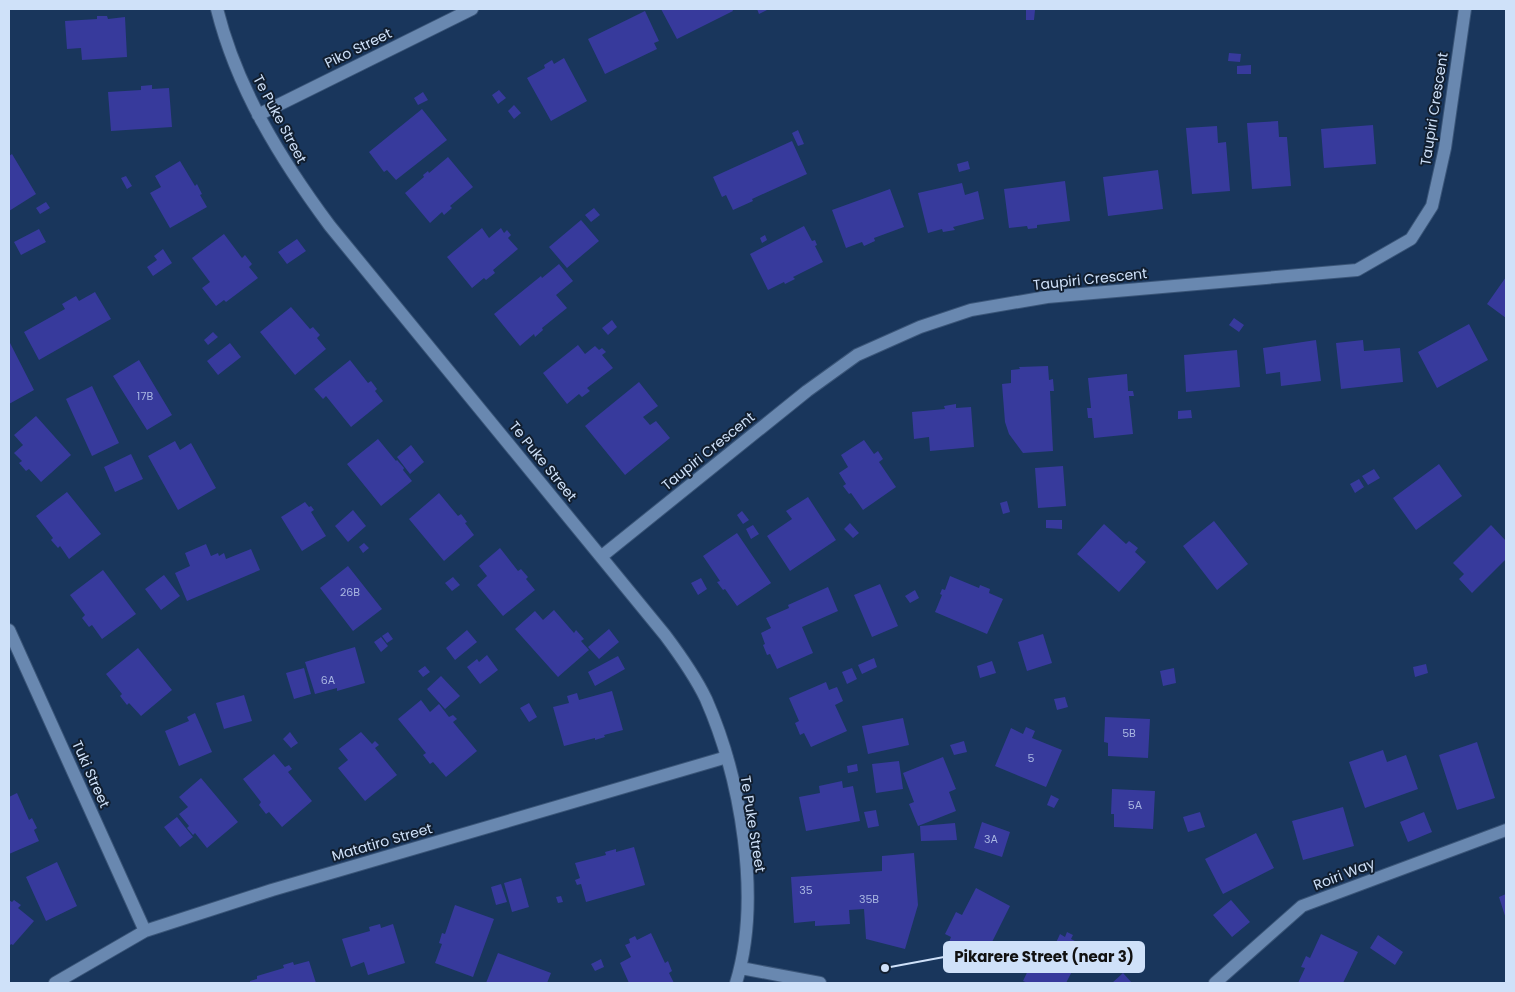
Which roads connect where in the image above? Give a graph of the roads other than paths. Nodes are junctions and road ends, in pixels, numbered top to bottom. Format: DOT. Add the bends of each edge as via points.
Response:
graph roads {
  1 [pos="217,9"];
  2 [pos="472,9"];
  3 [pos="1465,9"];
  4 [pos="258,115"];
  5 [pos="602,556"];
  6 [pos="9,630"];
  7 [pos="727,758"];
  8 [pos="1506,830"];
  9 [pos="146,931"];
  10 [pos="741,968"];
  11 [pos="55,983"];
  12 [pos="736,983"];
  13 [pos="820,983"];
  14 [pos="1215,983"];
  1 -- 4 [label="street, Te Puke Street" via="229,48"];
  2 -- 4 [label="street, Piko Street"];
  3 -- 5 [label="street, Taupiri Crescent" via="1445,148 1432,206 1411,239 1358,270 1047,297 971,310 920,328 857,355"];
  4 -- 5 [label="street, Te Puke Street" via="274,146 330,226"];
  5 -- 7 [label="street, Te Puke Street" via="684,661 705,698"];
  6 -- 9 [label="street, Tuki Street"];
  7 -- 9 [label="street, Matatiro Street" via="272,890"];
  7 -- 10 [label="street, Te Puke Street" via="747,864 748,912"];
  8 -- 14 [label="street, Roiri Way" via="1302,906"];
  9 -- 11 [label="street, Matatiro Street"];
  10 -- 12 [label="street, Te Puke Street"];
  10 -- 13 [label="street"];
}
